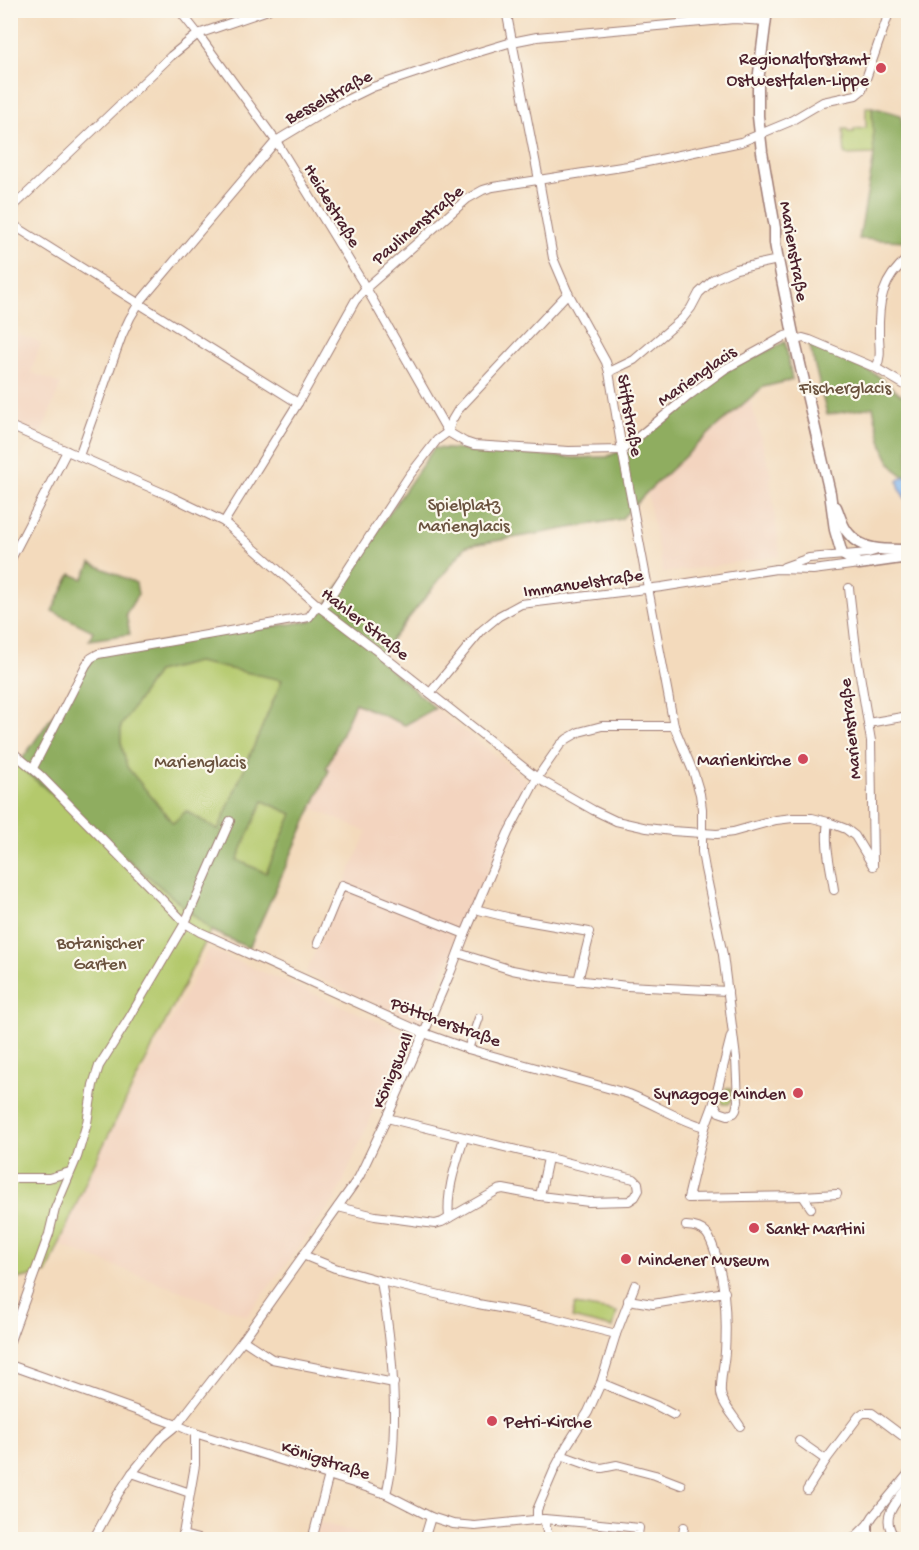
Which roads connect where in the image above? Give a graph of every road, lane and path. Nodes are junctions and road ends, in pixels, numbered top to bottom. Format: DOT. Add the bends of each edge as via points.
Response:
graph roads {
  1 [pos="179,10"];
  2 [pos="268,10"];
  3 [pos="506,10"];
  4 [pos="890,10"];
  5 [pos="766,16"];
  6 [pos="198,34"];
  7 [pos="512,42"];
  8 [pos="760,135"];
  9 [pos="276,141"];
  10 [pos="539,180"];
  11 [pos="10,210"];
  12 [pos="10,223"];
  13 [pos="909,258"];
  14 [pos="778,260"];
  15 [pos="366,288"];
  16 [pos="568,293"];
  17 [pos="139,303"];
  18 [pos="794,337"];
  19 [pos="876,368"];
  20 [pos="609,372"];
  21 [pos="909,387"];
  22 [pos="298,403"];
  23 [pos="10,426"];
  24 [pos="448,432"];
  25 [pos="622,450"];
  26 [pos="67,451"];
  27 [pos="79,456"];
  28 [pos="831,493"];
  29 [pos="224,522"];
  30 [pos="878,550"];
  31 [pos="909,550"];
  32 [pos="842,554"];
  33 [pos="909,557"];
  34 [pos="10,561"];
  35 [pos="859,564"];
  36 [pos="776,569"];
  37 [pos="648,588"];
  38 [pos="849,588"];
  39 [pos="320,607"];
  40 [pos="430,693"];
  41 [pos="909,716"];
  42 [pos="868,723"];
  43 [pos="674,726"];
  44 [pos="10,750"];
  45 [pos="33,768"];
  46 [pos="537,778"];
  47 [pos="230,821"];
  48 [pos="828,822"];
  49 [pos="702,833"];
  50 [pos="834,890"];
  51 [pos="475,909"];
  52 [pos="185,923"];
  53 [pos="465,934"];
  54 [pos="318,943"];
  55 [pos="458,953"];
  56 [pos="578,981"];
  57 [pos="728,991"];
  58 [pos="479,1018"];
  59 [pos="732,1032"];
  60 [pos="424,1033"];
  61 [pos="468,1049"];
  62 [pos="714,1103"];
  63 [pos="387,1118"];
  64 [pos="705,1126"];
  65 [pos="464,1138"];
  66 [pos="548,1158"];
  67 [pos="70,1172"];
  68 [pos="10,1178"];
  69 [pos="837,1194"];
  70 [pos="540,1196"];
  71 [pos="802,1196"];
  72 [pos="338,1207"];
  73 [pos="811,1208"];
  74 [pos="449,1218"];
  75 [pos="686,1226"];
  76 [pos="303,1255"];
  77 [pos="381,1281"];
  78 [pos="635,1285"];
  79 [pos="725,1292"];
  80 [pos="628,1300"];
  81 [pos="616,1334"];
  82 [pos="243,1340"];
  83 [pos="10,1341"];
  84 [pos="10,1365"];
  85 [pos="394,1383"];
  86 [pos="601,1383"];
  87 [pos="674,1415"];
  88 [pos="177,1425"];
  89 [pos="740,1425"];
  90 [pos="195,1433"];
  91 [pos="909,1440"];
  92 [pos="799,1442"];
  93 [pos="561,1455"];
  94 [pos="826,1460"];
  95 [pos="132,1473"];
  96 [pos="329,1474"];
  97 [pos="909,1474"];
  98 [pos="681,1485"];
  99 [pos="909,1486"];
  100 [pos="807,1490"];
  101 [pos="190,1493"];
  102 [pos="386,1494"];
  103 [pos="431,1517"];
  104 [pos="888,1518"];
  105 [pos="541,1519"];
  106 [pos="868,1524"];
  107 [pos="684,1527"];
  108 [pos="183,1537"];
  109 [pos="93,1539"];
  110 [pos="202,1539"];
  111 [pos="312,1539"];
  112 [pos="424,1539"];
  113 [pos="549,1539"];
  114 [pos="637,1539"];
  115 [pos="682,1539"];
  116 [pos="852,1539"];
  117 [pos="869,1539"];
  118 [pos="897,1539"];
  1 -- 6 [label="street, Heidestraße"];
  2 -- 6 [label="street"];
  3 -- 7 [label="street, Stiftstraße"];
  4 -- 8 [label="street, Paulinenstraße" via="860,93 823,102"];
  5 -- 7 [label="street, Besselstraße"];
  5 -- 8 [label="street, Marienstraße" via="758,81"];
  6 -- 9 [label="street, Heidestraße"];
  6 -- 11 [label="street"];
  7 -- 9 [label="street, Besselstraße" via="373,87"];
  7 -- 10 [label="street, Stiftstraße"];
  8 -- 10 [label="street, Paulinenstraße" via="628,166"];
  8 -- 14 [label="street, Marienstraße"];
  9 -- 15 [label="street, Heidestraße"];
  9 -- 17 [label="street, Besselstraße"];
  10 -- 15 [label="street, Paulinenstraße" via="474,194"];
  10 -- 16 [label="street, Stiftstraße" via="553,258"];
  12 -- 17 [label="street"];
  13 -- 19 [label="street" via="889,277 883,292"];
  14 -- 18 [label="street, Marienstraße"];
  14 -- 20 [label="street" via="736,268 714,279 699,293 683,318 634,360"];
  15 -- 22 [label="street, Paulinenstraße"];
  15 -- 24 [label="street, Heidestraße"];
  16 -- 20 [label="street, Stiftstraße"];
  16 -- 24 [label="street" via="458,410"];
  17 -- 22 [label="street"];
  17 -- 27 [label="street, Besselstraße" via="122,335"];
  18 -- 19 [label="street" via="810,339"];
  18 -- 25 [label="street, Marienglacis" via="785,336 725,369"];
  18 -- 28 [label="street, Marienstraße"];
  19 -- 21 [label="street"];
  20 -- 25 [label="street, Stiftstraße"];
  22 -- 29 [label="street, Paulinenstraße"];
  23 -- 26 [label="street, Hahler Straße"];
  24 -- 25 [label="street" via="474,445"];
  24 -- 39 [label="street" via="416,466"];
  25 -- 37 [label="street, Stiftstraße"];
  26 -- 27 [label="street, Hahler Straße"];
  26 -- 34 [label="street"];
  27 -- 29 [label="street, Hahler Straße"];
  28 -- 30 [label="street, Marienstraße" via="849,535"];
  28 -- 32 [label="street, Marienstraße"];
  29 -- 39 [label="street, Hahler Straße"];
  30 -- 31 [label="street"];
  30 -- 32 [label="street, Immanuelstraße"];
  32 -- 35 [label="street"];
  32 -- 36 [label="street, Immanuelstraße" via="809,558"];
  33 -- 35 [label="street"];
  35 -- 36 [label="street, Immanuelstraße"];
  36 -- 37 [label="street, Immanuelstraße"];
  37 -- 40 [label="street, Immanuelstraße" via="521,604 481,631"];
  37 -- 43 [label="street, Stiftstraße"];
  38 -- 42 [label="street, Marienstraße"];
  39 -- 40 [label="street, Hahler Straße"];
  39 -- 45 [label="street" via="309,617 98,654 86,665"];
  40 -- 46 [label="street, Hahler Straße"];
  41 -- 42 [label="street"];
  42 -- 48 [label="street, Marienstraße" via="873,866 855,837"];
  43 -- 46 [label="street, Königswall" via="608,726 579,732 560,745"];
  43 -- 49 [label="street, Stiftstraße" via="700,794"];
  44 -- 45 [label="street"];
  45 -- 52 [label="street"];
  46 -- 49 [label="street, Hahler Straße" via="616,821"];
  46 -- 51 [label="street, Königswall"];
  47 -- 52 [label="street"];
  48 -- 49 [label="street, Hahler Straße" via="793,818 733,832"];
  48 -- 50 [label="street" via="826,840"];
  49 -- 57 [label="street, Stiftstraße" via="702,852"];
  51 -- 53 [label="street, Königswall"];
  51 -- 56 [label="street" via="589,935"];
  52 -- 60 [label="street, Pöttcherstraße"];
  52 -- 67 [label="street" via="99,1066 87,1124"];
  53 -- 54 [label="street" via="342,885"];
  53 -- 55 [label="street, Königswall"];
  55 -- 56 [label="street" via="512,970"];
  55 -- 60 [label="street, Königswall"];
  56 -- 57 [label="street"];
  57 -- 59 [label="street, Stiftstraße"];
  58 -- 61 [label="street"];
  59 -- 62 [label="street"];
  59 -- 62 [label="street, Stiftstraße" via="738,1085 736,1110 724,1114"];
  60 -- 61 [label="street, Pöttcherstraße"];
  60 -- 63 [label="street, Königswall"];
  61 -- 64 [label="street, Pöttcherstraße" via="629,1094 687,1122"];
  62 -- 64 [label="street"];
  63 -- 65 [label="street"];
  63 -- 72 [label="street, Königswall" via="359,1177"];
  64 -- 71 [label="street" via="688,1198"];
  65 -- 66 [label="street"];
  65 -- 74 [label="street" via="449,1196"];
  66 -- 70 [label="street"];
  66 -- 70 [label="street" via="634,1179 639,1190 630,1201 589,1202"];
  67 -- 68 [label="street" via="49,1178"];
  67 -- 83 [label="street"];
  69 -- 71 [label="street"];
  70 -- 74 [label="street" via="503,1189"];
  71 -- 73 [label="street"];
  72 -- 74 [label="street" via="435,1224"];
  72 -- 76 [label="street, Königswall"];
  75 -- 79 [label="street" via="698,1227 710,1237"];
  76 -- 77 [label="street"];
  76 -- 82 [label="street, Königswall"];
  77 -- 81 [label="street"];
  77 -- 85 [label="street"];
  78 -- 80 [label="street"];
  79 -- 80 [label="street" via="653,1304"];
  79 -- 89 [label="street" via="722,1397"];
  80 -- 81 [label="street"];
  81 -- 86 [label="street"];
  82 -- 85 [label="street" via="272,1359"];
  82 -- 88 [label="street, Königswall"];
  84 -- 88 [label="street, Königstraße"];
  85 -- 102 [label="street" via="393,1464"];
  86 -- 87 [label="street"];
  86 -- 93 [label="street"];
  88 -- 90 [label="street, Königstraße"];
  88 -- 95 [label="street, Königswall"];
  90 -- 96 [label="street, Königstraße"];
  90 -- 101 [label="street"];
  91 -- 94 [label="street" via="867,1412 859,1416"];
  92 -- 94 [label="street"];
  93 -- 98 [label="street" via="594,1467 617,1465"];
  93 -- 105 [label="street" via="537,1510"];
  94 -- 100 [label="street"];
  95 -- 101 [label="street"];
  95 -- 109 [label="street, Königswall"];
  96 -- 102 [label="street, Königstraße"];
  96 -- 111 [label="street"];
  97 -- 106 [label="street"];
  99 -- 104 [label="street"];
  101 -- 108 [label="street"];
  102 -- 103 [label="street, Königstraße"];
  103 -- 105 [label="street, Königstraße" via="465,1526"];
  103 -- 112 [label="street"];
  104 -- 106 [label="street"];
  104 -- 118 [label="street" via="889,1528"];
  105 -- 113 [label="street"];
  105 -- 114 [label="street, Königstraße" via="639,1528"];
  106 -- 116 [label="street"];
  106 -- 117 [label="street"];
  107 -- 115 [label="street"];
  108 -- 110 [label="street"];
}
